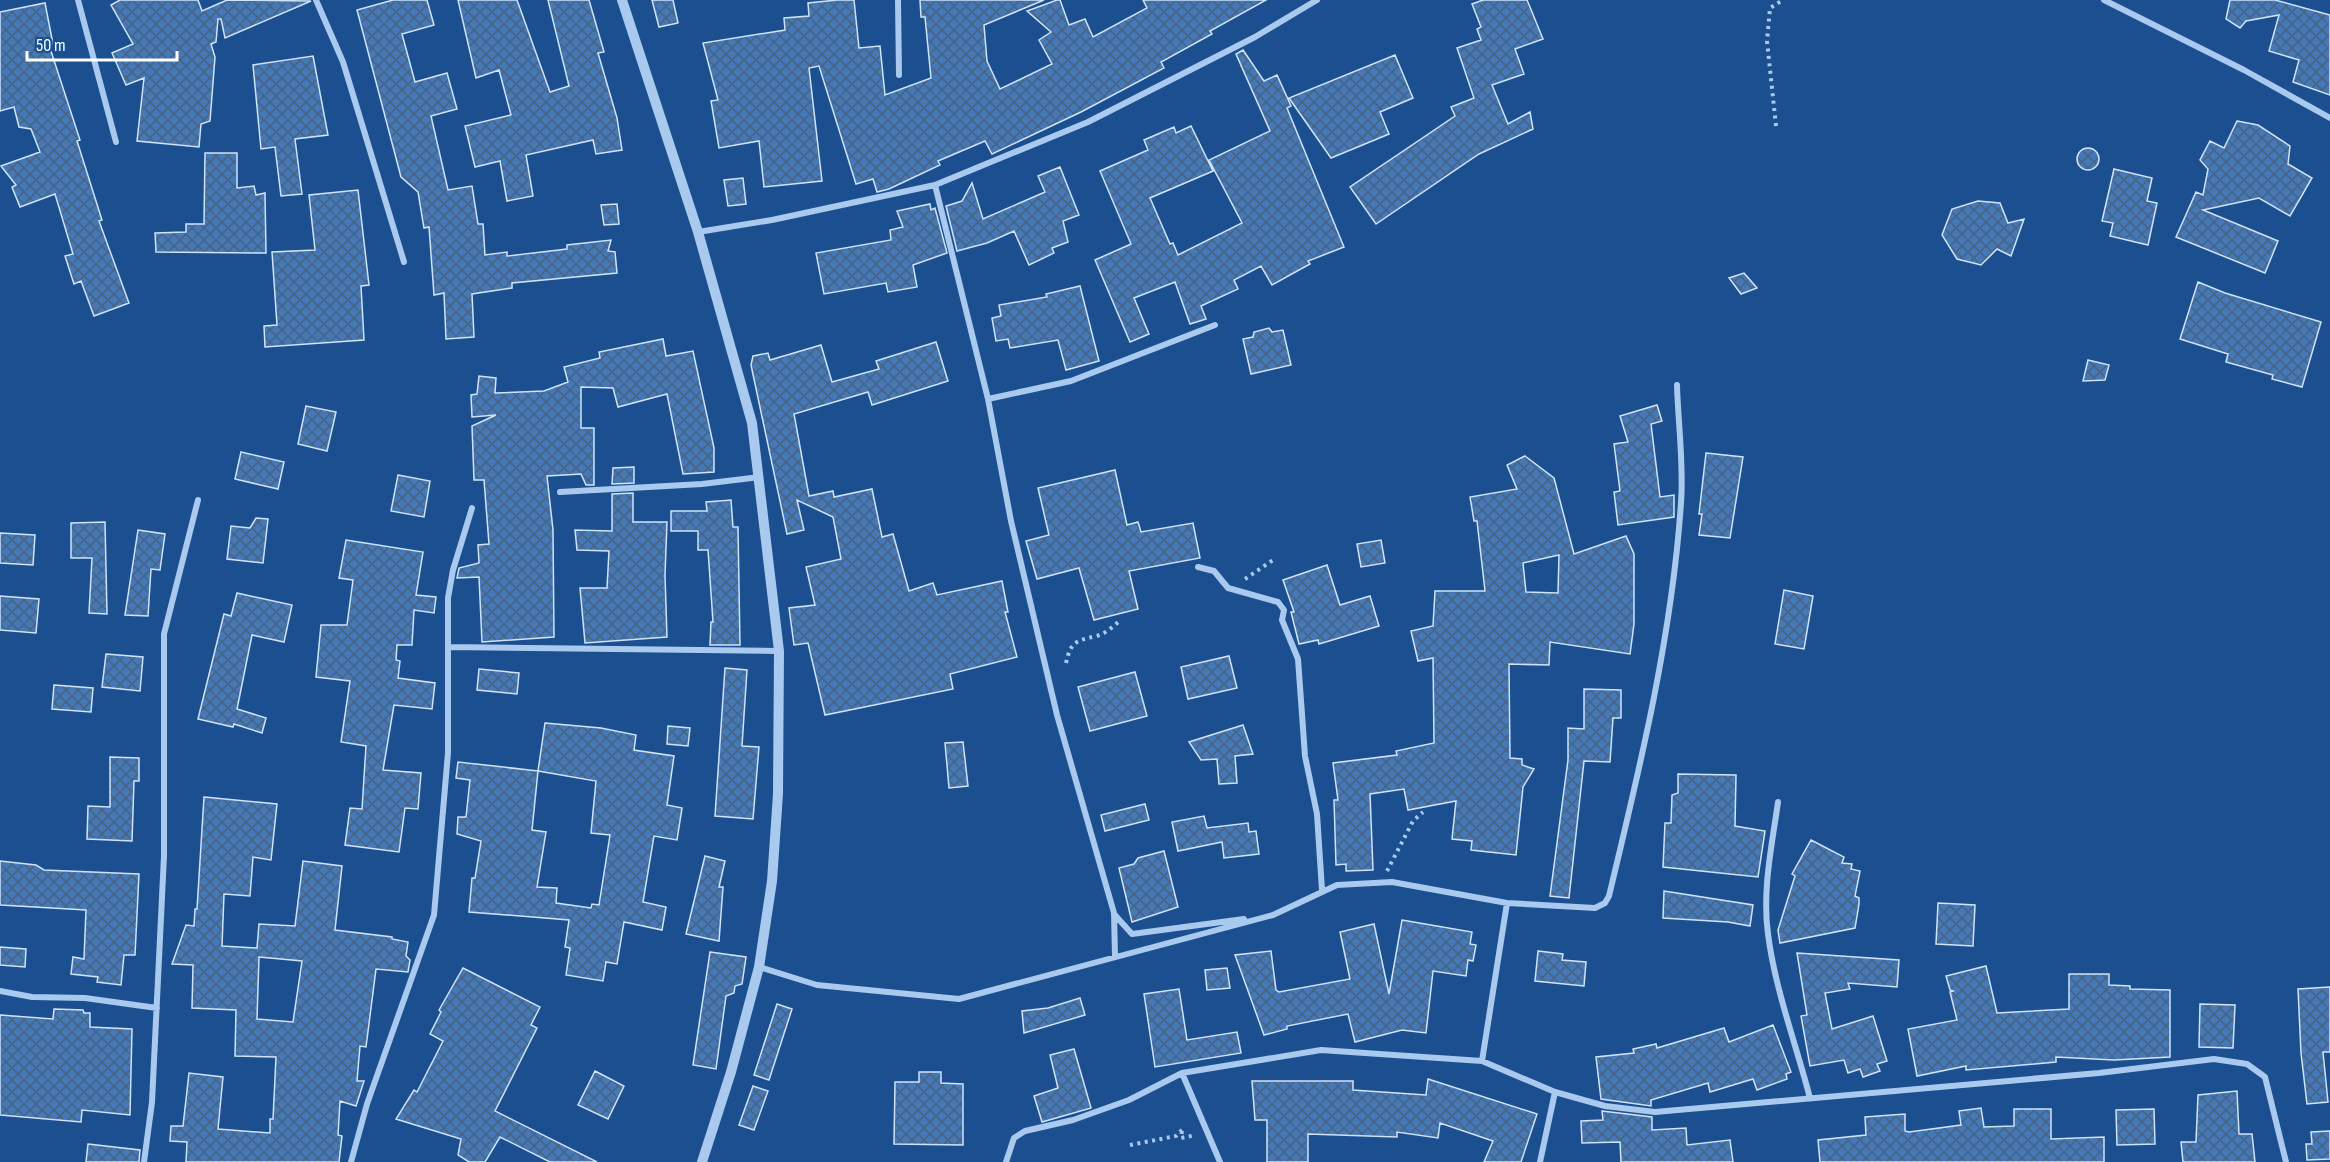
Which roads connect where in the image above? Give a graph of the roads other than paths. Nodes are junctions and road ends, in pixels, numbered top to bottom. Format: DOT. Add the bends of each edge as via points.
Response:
graph roads {
  1 [pos="78,0"];
  2 [pos="316,0"];
  3 [pos="622,0"];
  4 [pos="898,0"];
  5 [pos="1317,0"];
  6 [pos="2104,0"];
  7 [pos="899,75"];
  8 [pos="2330,118"];
  9 [pos="116,142"];
  10 [pos="935,185"];
  11 [pos="698,232"];
  12 [pos="404,262"];
  13 [pos="1215,325"];
  14 [pos="1677,385"];
  15 [pos="988,399"];
  16 [pos="760,477"];
  17 [pos="560,492"];
  18 [pos="198,500"];
  19 [pos="472,508"];
  20 [pos="1198,567"];
  21 [pos="448,647"];
  22 [pos="779,651"];
  23 [pos="1778,802"];
  24 [pos="1322,890"];
  25 [pos="1507,903"];
  26 [pos="1114,914"];
  27 [pos="1273,915"];
  28 [pos="1115,956"];
  29 [pos="759,967"];
  30 [pos="0,991"];
  31 [pos="157,1008"];
  32 [pos="1482,1061"];
  33 [pos="1182,1073"];
  34 [pos="1555,1092"];
  35 [pos="1810,1098"];
  36 [pos="144,1162"];
  37 [pos="351,1162"];
  38 [pos="702,1162"];
  39 [pos="1006,1162"];
  40 [pos="1220,1162"];
  41 [pos="1540,1162"];
  42 [pos="2286,1162"];
  1 -- 9 [label="street"];
  2 -- 12 [label="street" via="343,62"];
  3 -- 11 [label="street"];
  4 -- 7 [label="street"];
  5 -- 10 [label="street" via="1255,37 1088,122"];
  6 -- 8 [label="street"];
  10 -- 11 [label="street"];
  10 -- 15 [label="street"];
  11 -- 16 [label="street" via="752,423"];
  13 -- 15 [label="street" via="1071,381"];
  14 -- 25 [label="street" via="1681,501 1674,574 1644,752 1608,896 1605,903 1595,908"];
  15 -- 26 [label="street" via="1011,521 1057,715"];
  16 -- 17 [label="street"];
  16 -- 22 [label="street"];
  18 -- 31 [label="street" via="164,634 164,856"];
  19 -- 21 [label="street" via="448,598"];
  20 -- 24 [label="street" via="1214,571 1228,588 1278,602 1284,610 1282,620 1298,659 1305,756 1317,814"];
  21 -- 22 [label="street"];
  21 -- 37 [label="street" via="448,753 434,915 366,1104"];
  22 -- 29 [label="street" via="778,794 772,881"];
  23 -- 35 [label="street" via="1767,880 1767,933"];
  24 -- 25 [label="street" via="1336,885 1382,882"];
  24 -- 27 [label="street"];
  25 -- 32 [label="street"];
  26 -- 27 [label="street" via="1132,934"];
  26 -- 28 [label="street"];
  27 -- 28 [label="street"];
  28 -- 29 [label="street" via="959,999 817,985"];
  29 -- 38 [label="street"];
  30 -- 31 [label="street"];
  31 -- 36 [label="street"];
  32 -- 33 [label="street" via="1321,1050"];
  32 -- 34 [label="street"];
  33 -- 39 [label="street" via="1118,1104 1024,1131 1014,1138"];
  33 -- 40 [label="street"];
  34 -- 35 [label="street" via="1605,1106 1655,1112"];
  34 -- 41 [label="street"];
  35 -- 42 [label="street" via="2214,1059 2239,1061 2265,1077"];
}
